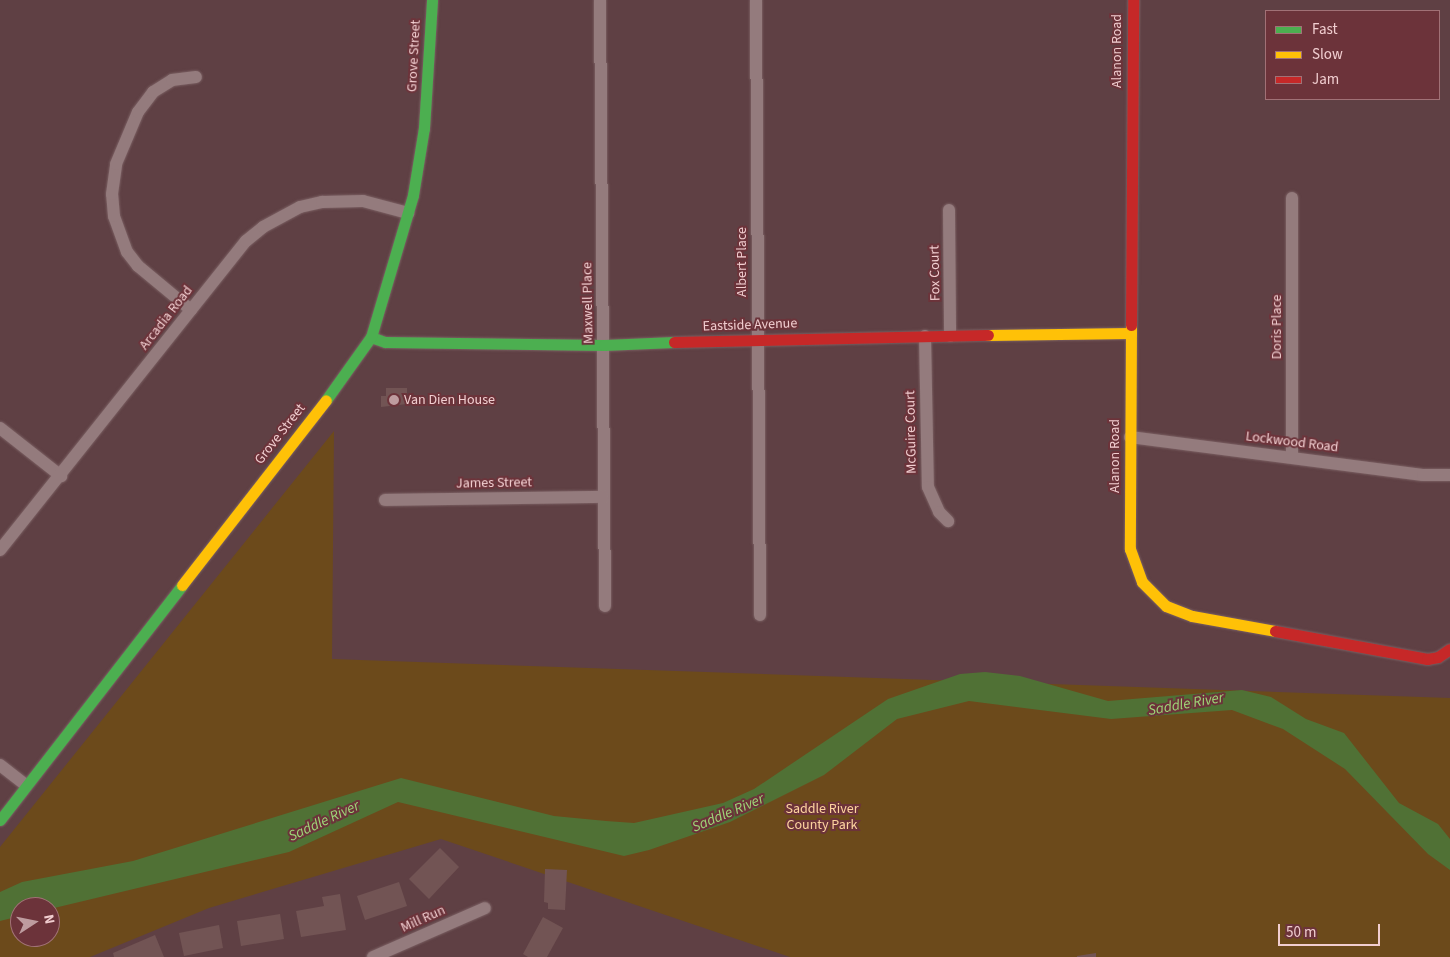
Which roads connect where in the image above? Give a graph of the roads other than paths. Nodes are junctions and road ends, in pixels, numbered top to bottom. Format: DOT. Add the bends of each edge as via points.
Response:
graph roads {
  1 [pos="432,0"];
  2 [pos="600,0"];
  3 [pos="756,0"];
  4 [pos="1132,0"];
  5 [pos="196,76"];
  6 [pos="1292,198"];
  7 [pos="949,210"];
  8 [pos="408,213"];
  9 [pos="191,310"];
  10 [pos="1131,333"];
  11 [pos="925,336"];
  12 [pos="950,336"];
  13 [pos="371,337"];
  14 [pos="757,339"];
  15 [pos="604,345"];
  16 [pos="0,428"];
  17 [pos="1130,437"];
  18 [pos="1292,456"];
  19 [pos="1450,475"];
  20 [pos="61,476"];
  21 [pos="603,497"];
  22 [pos="384,500"];
  23 [pos="948,521"];
  24 [pos="0,550"];
  25 [pos="606,606"];
  26 [pos="760,615"];
  27 [pos="1450,649"];
  28 [pos="0,765"];
  29 [pos="26,785"];
  30 [pos="0,820"];
  31 [pos="485,908"];
  32 [pos="373,957"];
  1 -- 8 [label="street, Grove Street" via="424,128"];
  2 -- 15 [label="street, Maxwell Place"];
  3 -- 14 [label="street, Albert Place"];
  4 -- 10 [label="street, Alanon Road"];
  5 -- 9 [label="street" via="166,84 153,92 138,112 116,164 112,194 114,216 127,252 138,266"];
  6 -- 18 [label="street, Doris Place"];
  7 -- 12 [label="street, Fox Court"];
  8 -- 9 [label="street, Arcadia Road" via="363,201 344,201 322,202 280,216 246,241"];
  8 -- 13 [label="street, Grove Street"];
  9 -- 20 [label="street, Arcadia Road"];
  10 -- 12 [label="street, Eastside Avenue"];
  10 -- 17 [label="street, Alanon Road"];
  11 -- 12 [label="street, Eastside Avenue"];
  11 -- 14 [label="street, Eastside Avenue"];
  11 -- 23 [label="street, McGuire Court" via="928,487 939,512"];
  13 -- 15 [label="street, Eastside Avenue" via="385,342"];
  13 -- 29 [label="street, Grove Street" via="350,370"];
  14 -- 15 [label="street, Eastside Avenue"];
  14 -- 26 [label="street, Albert Place"];
  15 -- 21 [label="street, Maxwell Place"];
  16 -- 20 [label="street"];
  17 -- 18 [label="street, Lockwood Road"];
  17 -- 27 [label="street, Alanon Road" via="1130,549 1142,582 1166,606 1192,616 1427,659 1438,657"];
  18 -- 19 [label="street, Lockwood Road" via="1423,475"];
  20 -- 24 [label="street, Arcadia Road"];
  21 -- 22 [label="street, James Street"];
  21 -- 25 [label="street, Maxwell Place"];
  28 -- 29 [label="street"];
  29 -- 30 [label="street, Grove Street"];
  31 -- 32 [label="street, Mill Run"];
}
